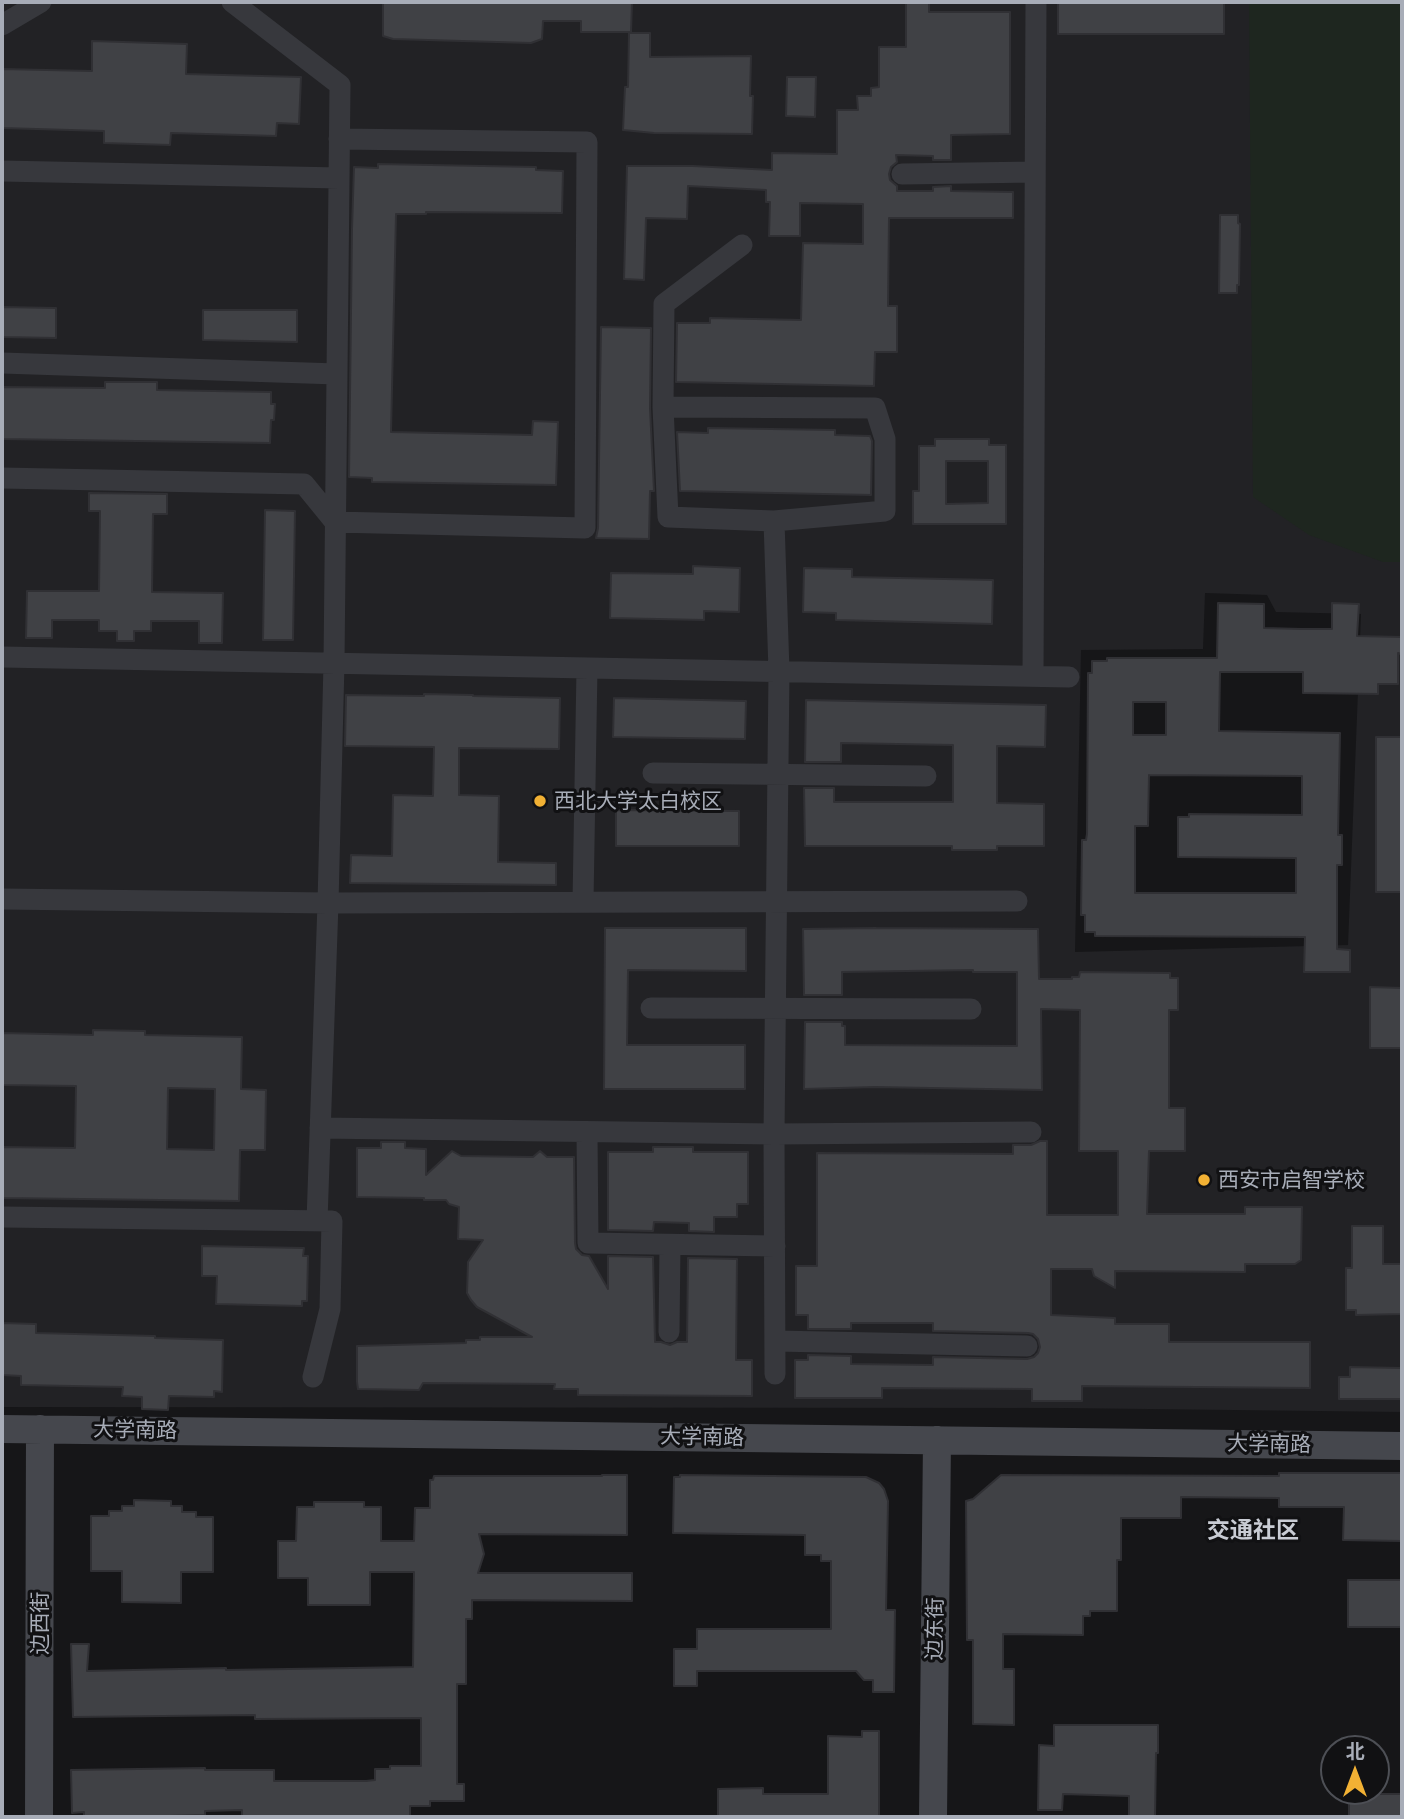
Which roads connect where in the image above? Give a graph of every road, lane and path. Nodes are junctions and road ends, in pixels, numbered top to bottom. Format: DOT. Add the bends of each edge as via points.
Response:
graph roads {
  1 [pos="41,2"];
  2 [pos="232,2"];
  3 [pos="1036,2"];
  4 [pos="2,25"];
  5 [pos="339,139"];
  6 [pos="2,171"];
  7 [pos="1035,172"];
  8 [pos="902,174"];
  9 [pos="339,178"];
  10 [pos="743,245"];
  11 [pos="2,363"];
  12 [pos="337,374"];
  13 [pos="663,407"];
  14 [pos="2,478"];
  15 [pos="774,521"];
  16 [pos="335,522"];
  17 [pos="2,657"];
  18 [pos="334,663"];
  19 [pos="587,668"];
  20 [pos="779,671"];
  21 [pos="1033,676"];
  22 [pos="1069,677"];
  23 [pos="653,773"];
  24 [pos="778,774"];
  25 [pos="926,776"];
  26 [pos="2,899"];
  27 [pos="1017,901"];
  28 [pos="583,902"];
  29 [pos="776,902"];
  30 [pos="328,903"];
  31 [pos="651,1008"];
  32 [pos="775,1008"];
  33 [pos="971,1009"];
  34 [pos="320,1128"];
  35 [pos="587,1132"];
  36 [pos="1031,1132"];
  37 [pos="774,1134"];
  38 [pos="2,1217"];
  39 [pos="317,1221"];
  40 [pos="670,1245"];
  41 [pos="775,1246"];
  42 [pos="669,1332"];
  43 [pos="775,1341"];
  44 [pos="1027,1346"];
  45 [pos="775,1374"];
  46 [pos="313,1377"];
  47 [pos="2,1429"];
  48 [pos="40,1429"];
  49 [pos="937,1440"];
  50 [pos="1402,1446"];
  51 [pos="39,1817"];
  52 [pos="933,1817"];
  1 -- 4 [label="street"];
  2 -- 5 [label="street" via="340,85"];
  3 -- 7 [label="street"];
  5 -- 9 [label="street"];
  5 -- 16 [label="street" via="587,142 585,528"];
  6 -- 9 [label="street"];
  7 -- 8 [label="street"];
  7 -- 21 [label="street"];
  9 -- 12 [label="street"];
  10 -- 13 [label="street" via="664,304"];
  11 -- 12 [label="street"];
  12 -- 16 [label="street"];
  13 -- 15 [label="street" via="668,517"];
  13 -- 15 [label="street" via="875,408 885,439 885,511"];
  14 -- 16 [label="street" via="304,484"];
  15 -- 20 [label="street"];
  16 -- 18 [label="street"];
  17 -- 18 [label="street"];
  18 -- 19 [label="street"];
  18 -- 30 [label="street"];
  19 -- 20 [label="street"];
  19 -- 28 [label="street"];
  20 -- 21 [label="street"];
  20 -- 24 [label="street"];
  21 -- 22 [label="street"];
  23 -- 24 [label="street"];
  24 -- 25 [label="street"];
  24 -- 29 [label="street"];
  26 -- 30 [label="street"];
  27 -- 29 [label="street"];
  28 -- 29 [label="street"];
  28 -- 30 [label="street"];
  29 -- 32 [label="street"];
  30 -- 34 [label="street"];
  31 -- 32 [label="street"];
  32 -- 33 [label="street"];
  32 -- 37 [label="street"];
  34 -- 35 [label="street"];
  34 -- 39 [label="street"];
  35 -- 37 [label="street"];
  35 -- 40 [label="street" via="588,1243"];
  36 -- 37 [label="street"];
  37 -- 41 [label="street"];
  38 -- 39 [label="street"];
  39 -- 46 [label="street" via="332,1221 330,1309"];
  40 -- 41 [label="street"];
  40 -- 42 [label="street"];
  41 -- 43 [label="street"];
  43 -- 44 [label="street"];
  43 -- 45 [label="street"];
  47 -- 48 [label="street, 大学南路"];
  48 -- 49 [label="street, 大学南路"];
  48 -- 51 [label="street, 边西街"];
  49 -- 50 [label="street, 大学南路"];
  49 -- 52 [label="street, 边东街"];
}
